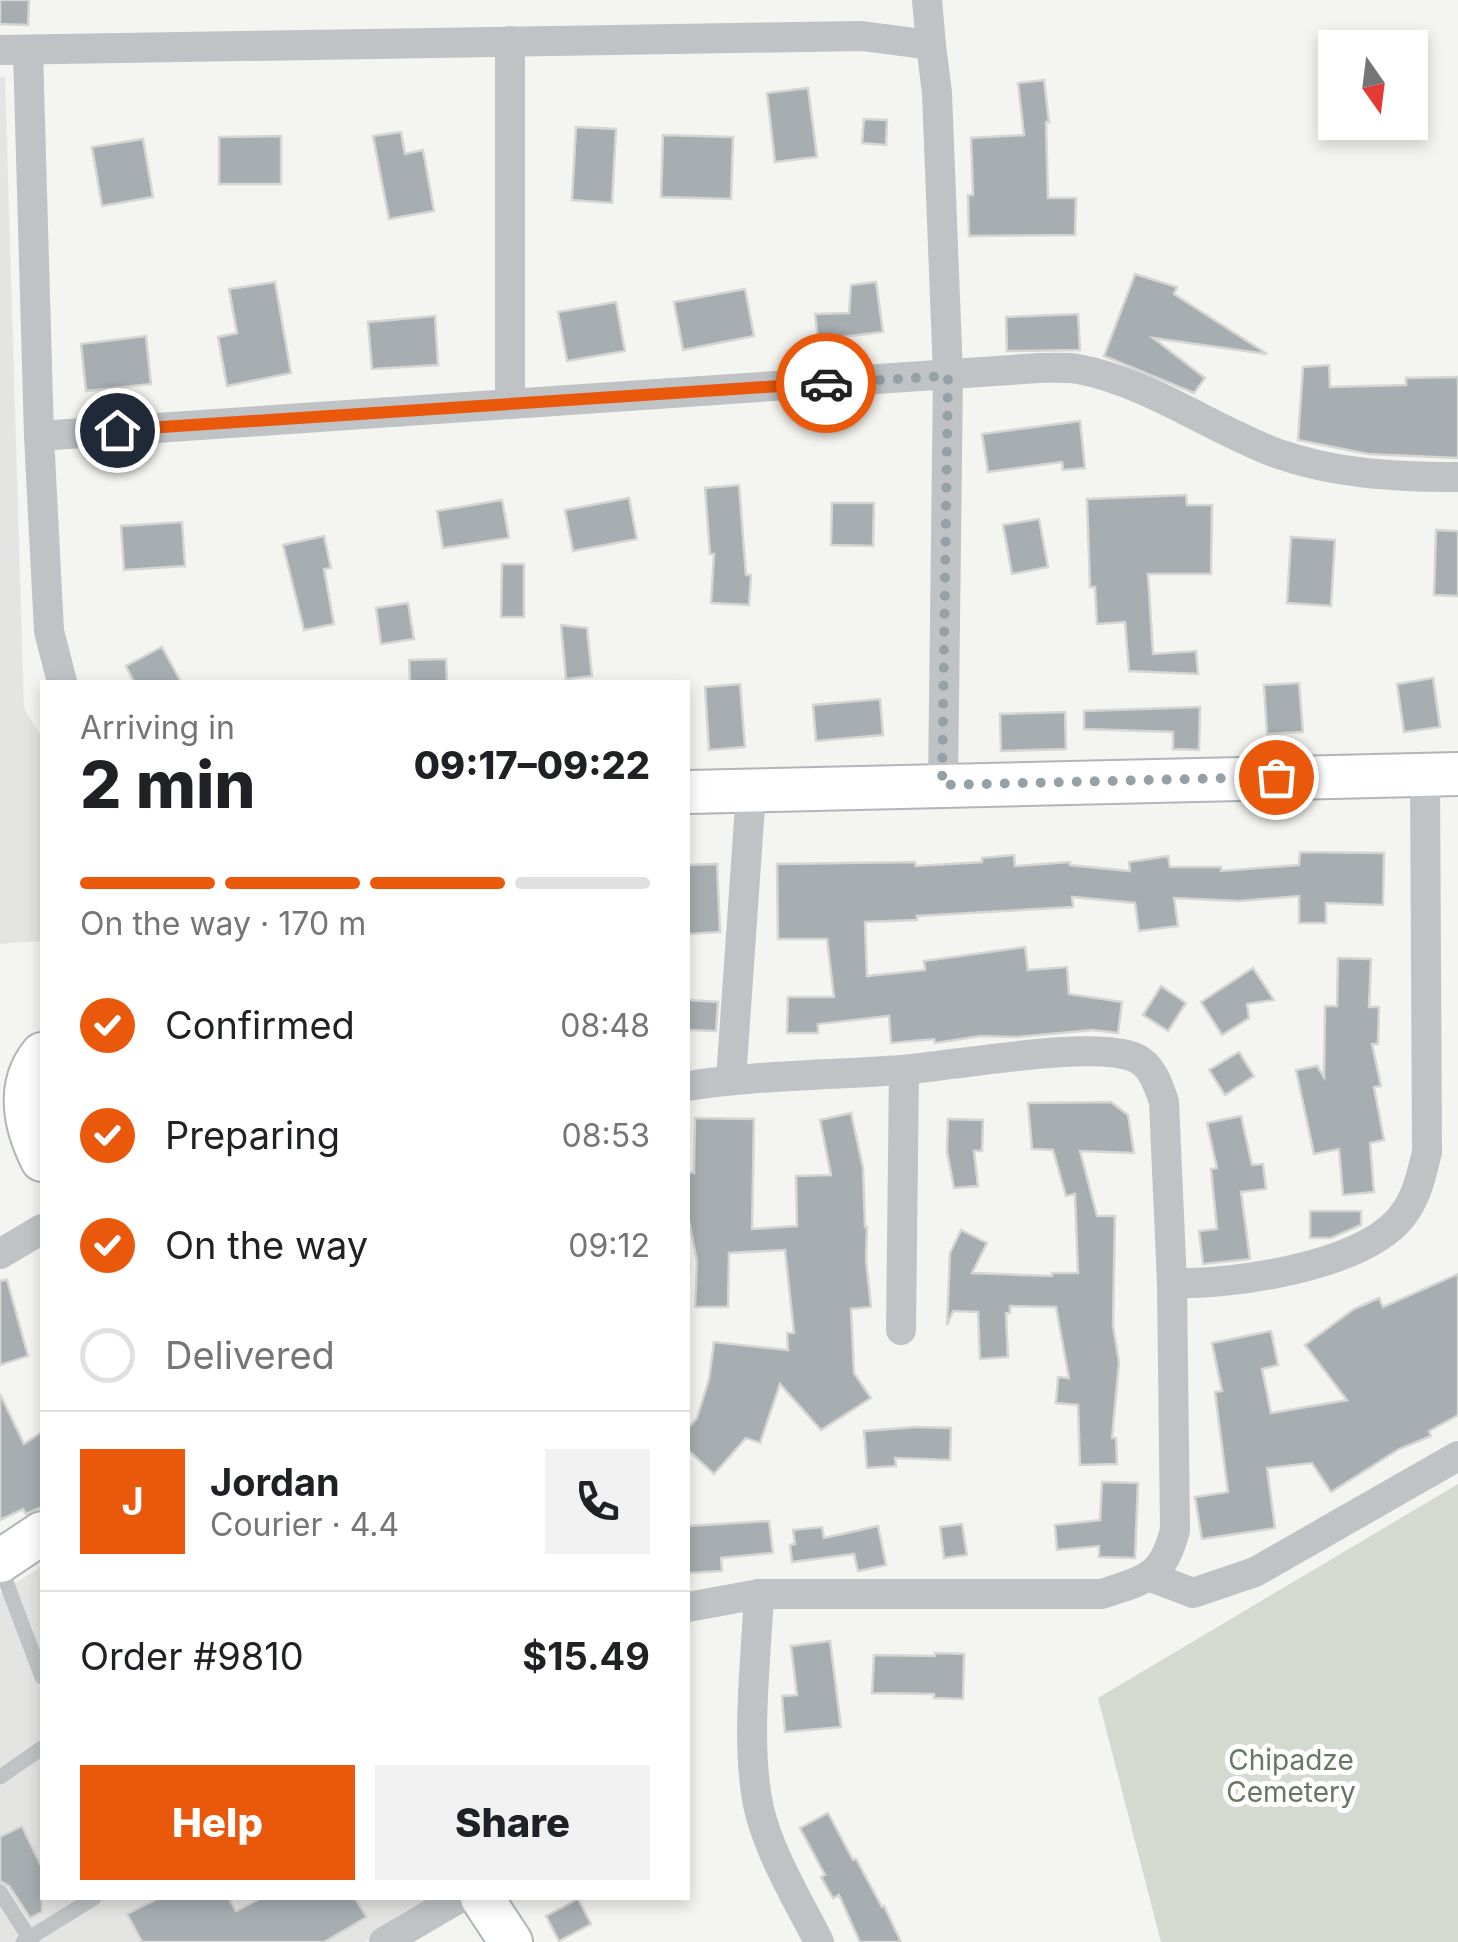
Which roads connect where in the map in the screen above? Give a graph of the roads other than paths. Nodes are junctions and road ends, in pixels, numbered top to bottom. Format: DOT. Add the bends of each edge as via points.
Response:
graph roads {
  1 [pos="927,0"];
  2 [pos="510,41"];
  3 [pos="932,45"];
  4 [pos="14,50"];
  5 [pos="948,376"];
  6 [pos="510,402"];
  7 [pos="39,436"];
  8 [pos="1458,477"];
  9 [pos="61,680"];
  10 [pos="1441,774"];
  11 [pos="942,785"];
  12 [pos="690,792"];
  13 [pos="751,792"];
  14 [pos="40,1057"];
  15 [pos="904,1070"];
  16 [pos="731,1079"];
  17 [pos="690,1086"];
  18 [pos="40,1156"];
  19 [pos="40,1230"];
  20 [pos="0,1254"];
  21 [pos="1172,1283"];
  22 [pos="901,1330"];
  23 [pos="1458,1456"];
  24 [pos="40,1535"];
  25 [pos="0,1563"];
  26 [pos="1152,1578"];
  27 [pos="759,1594"];
  28 [pos="690,1607"];
  29 [pos="40,1672"];
  30 [pos="40,1749"];
  31 [pos="0,1777"];
  32 [pos="0,1892"];
  33 [pos="91,1900"];
  34 [pos="456,1900"];
  35 [pos="483,1900"];
  36 [pos="28,1941"];
  37 [pos="384,1942"];
  38 [pos="510,1942"];
  39 [pos="819,1942"];
  1 -- 3 [label="street"];
  2 -- 3 [label="street" via="862,36"];
  2 -- 4 [label="street"];
  2 -- 6 [label="street"];
  3 -- 5 [label="street"];
  4 -- 7 [label="street"];
  5 -- 6 [label="street"];
  5 -- 8 [label="street" via="1076,368 1277,453 1342,470"];
  5 -- 11 [label="street"];
  6 -- 7 [label="street"];
  7 -- 9 [label="street" via="48,630"];
  10 -- 11 [label="street"];
  10 -- 21 [label="street" via="1427,1152 1417,1194 1397,1223 1302,1267 1256,1279"];
  11 -- 13 [label="street"];
  12 -- 13 [label="street"];
  13 -- 16 [label="street"];
  14 -- 18 [label="street" via="25,1089"];
  15 -- 16 [label="street"];
  15 -- 21 [label="street" via="1100,1050 1140,1059 1164,1102"];
  15 -- 22 [label="street"];
  16 -- 17 [label="street"];
  19 -- 20 [label="street"];
  21 -- 26 [label="street" via="1175,1530"];
  23 -- 26 [label="street" via="1255,1572 1194,1593"];
  24 -- 25 [label="street"];
  25 -- 29 [label="lane"];
  26 -- 27 [label="street" via="1102,1594"];
  27 -- 28 [label="street"];
  27 -- 39 [label="street" via="753,1764 759,1810"];
  30 -- 31 [label="lane"];
  32 -- 36 [label="lane"];
  33 -- 36 [label="lane"];
  34 -- 37 [label="street"];
  35 -- 38 [label="street"];
}
